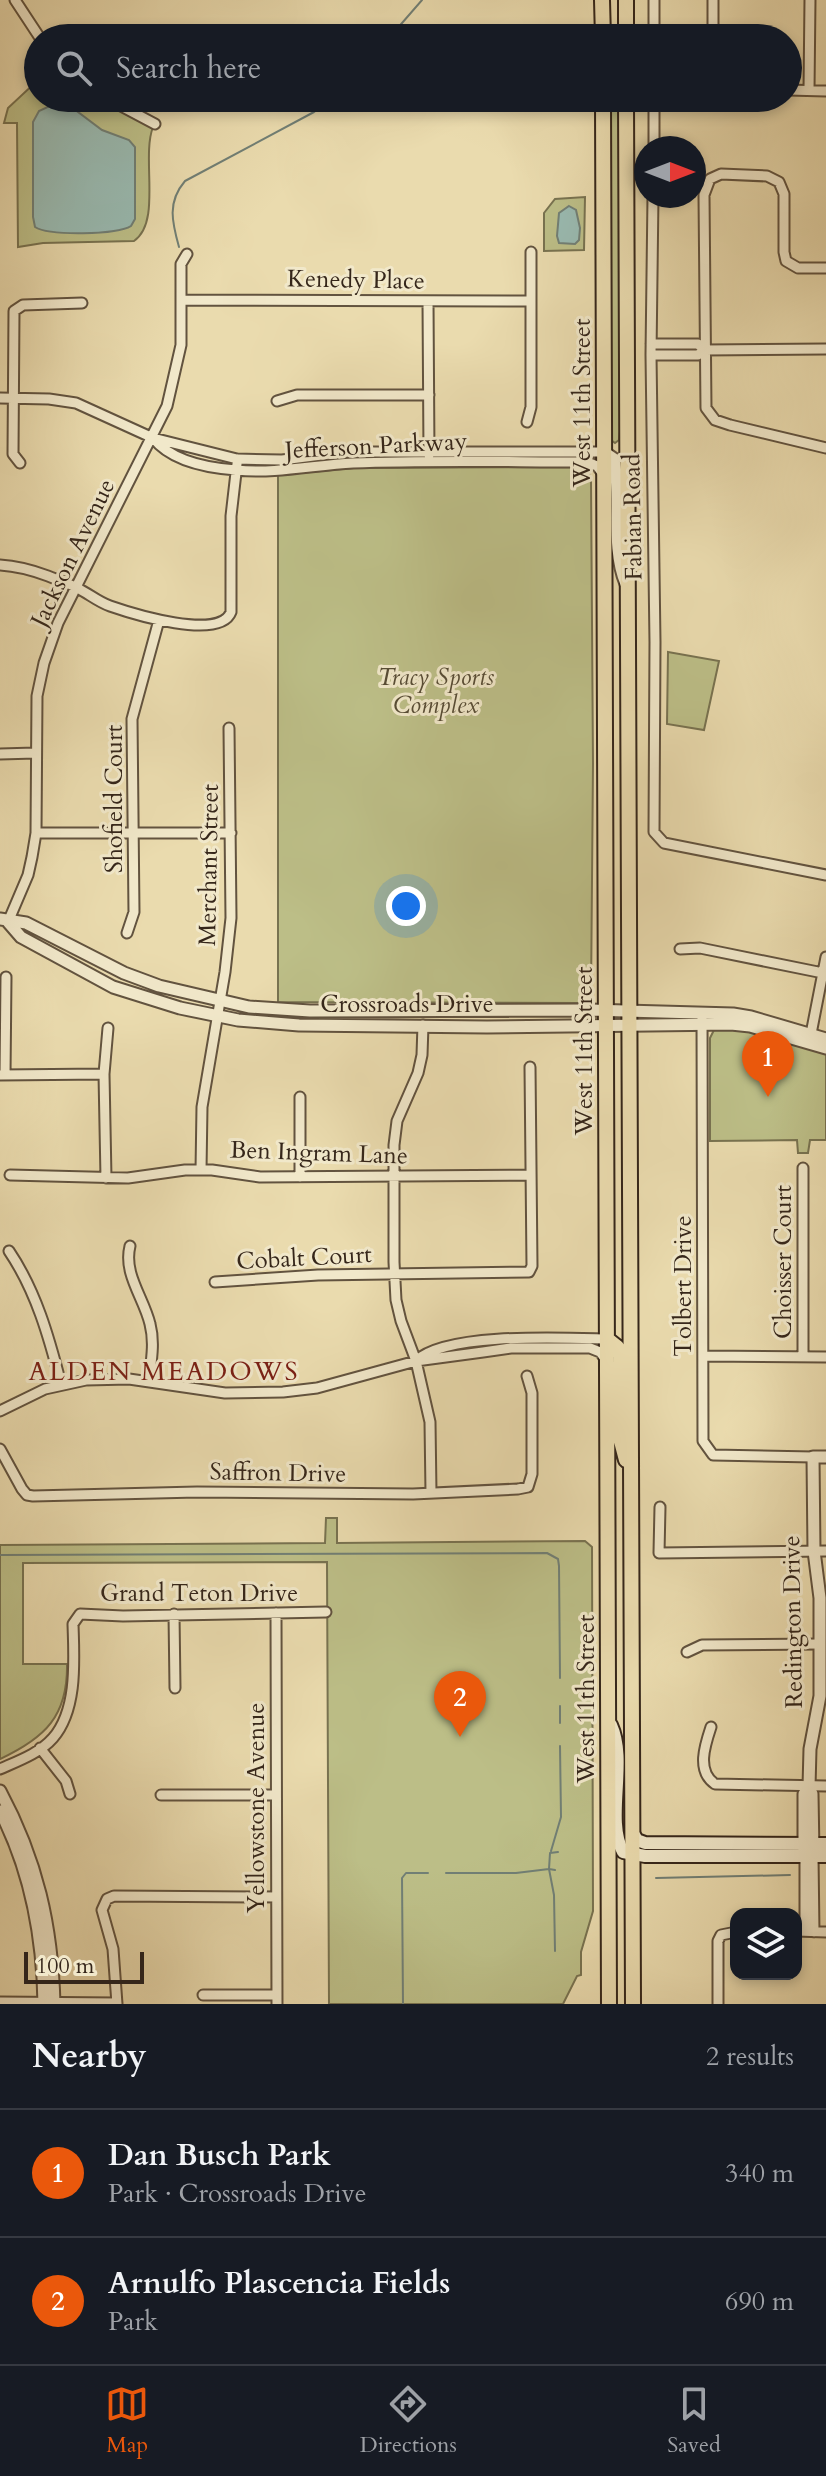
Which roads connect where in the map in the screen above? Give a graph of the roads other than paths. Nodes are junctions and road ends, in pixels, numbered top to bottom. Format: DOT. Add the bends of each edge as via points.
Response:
graph roads {
  1 [pos="15,0"];
  2 [pos="602,0"];
  3 [pos="626,0"];
  4 [pos="654,0"];
  5 [pos="713,0"];
  6 [pos="810,0"];
  7 [pos="31,24"];
  8 [pos="603,24"];
  9 [pos="626,24"];
  10 [pos="654,24"];
  11 [pos="713,24"];
  12 [pos="802,90"];
  13 [pos="809,90"];
  14 [pos="826,91"];
  15 [pos="132,112"];
  16 [pos="603,112"];
  17 [pos="626,112"];
  18 [pos="654,112"];
  19 [pos="155,124"];
  20 [pos="654,136"];
  21 [pos="653,208"];
  22 [pos="531,252"];
  23 [pos="187,254"];
  24 [pos="826,268"];
  25 [pos="181,300"];
  26 [pos="428,301"];
  27 [pos="531,301"];
  28 [pos="82,303"];
  29 [pos="651,349"];
  30 [pos="826,349"];
  31 [pos="704,350"];
  32 [pos="429,395"];
  33 [pos="0,398"];
  34 [pos="12,398"];
  35 [pos="277,401"];
  36 [pos="527,422"];
  37 [pos="153,438"];
  38 [pos="826,448"];
  39 [pos="604,452"];
  40 [pos="429,457"];
  41 [pos="237,459"];
  42 [pos="20,463"];
  43 [pos="237,470"];
  44 [pos="604,476"];
  45 [pos="0,565"];
  46 [pos="75,587"];
  47 [pos="628,588"];
  48 [pos="159,620"];
  49 [pos="229,728"];
  50 [pos="35,753"];
  51 [pos="0,754"];
  52 [pos="36,833"];
  53 [pos="134,833"];
  54 [pos="231,833"];
  55 [pos="826,875"];
  56 [pos="4,920"];
  57 [pos="127,933"];
  58 [pos="680,949"];
  59 [pos="826,957"];
  60 [pos="823,973"];
  61 [pos="6,977"];
  62 [pos="220,1002"];
  63 [pos="217,1017"];
  64 [pos="606,1018"];
  65 [pos="629,1018"];
  66 [pos="702,1018"];
  67 [pos="423,1025"];
  68 [pos="108,1028"];
  69 [pos="810,1038"];
  70 [pos="826,1039"];
  71 [pos="826,1048"];
  72 [pos="530,1067"];
  73 [pos="104,1074"];
  74 [pos="2,1075"];
  75 [pos="300,1097"];
  76 [pos="803,1168"];
  77 [pos="201,1170"];
  78 [pos="10,1175"];
  79 [pos="531,1175"];
  80 [pos="300,1177"];
  81 [pos="394,1177"];
  82 [pos="106,1178"];
  83 [pos="130,1246"];
  84 [pos="9,1251"];
  85 [pos="394,1274"];
  86 [pos="215,1282"];
  87 [pos="607,1339"];
  88 [pos="703,1356"];
  89 [pos="803,1357"];
  90 [pos="826,1357"];
  91 [pos="416,1361"];
  92 [pos="607,1362"];
  93 [pos="527,1376"];
  94 [pos="149,1381"];
  95 [pos="61,1384"];
  96 [pos="0,1411"];
  97 [pos="0,1449"];
  98 [pos="820,1457"];
  99 [pos="631,1467"];
  100 [pos="431,1493"];
  101 [pos="660,1507"];
  102 [pos="820,1551"];
  103 [pos="326,1612"];
  104 [pos="276,1613"];
  105 [pos="174,1614"];
  106 [pos="820,1644"];
  107 [pos="687,1652"];
  108 [pos="175,1688"];
  109 [pos="608,1720"];
  110 [pos="711,1727"];
  111 [pos="40,1748"];
  112 [pos="0,1769"];
  113 [pos="826,1786"];
  114 [pos="809,1787"];
  115 [pos="0,1791"];
  116 [pos="70,1794"];
  117 [pos="161,1795"];
  118 [pos="276,1795"];
  119 [pos="0,1811"];
  120 [pos="632,1832"];
  121 [pos="814,1850"];
  122 [pos="632,1854"];
  123 [pos="276,1897"];
  124 [pos="805,1932"];
  125 [pos="826,1932"];
  126 [pos="730,1933"];
  127 [pos="203,1995"];
  128 [pos="277,1999"];
  129 [pos="0,2002"];
  130 [pos="44,2004"];
  131 [pos="54,2004"];
  132 [pos="117,2004"];
  133 [pos="609,2004"];
  134 [pos="633,2004"];
  135 [pos="718,2004"];
  1 -- 7 [label="street"];
  2 -- 8 [label="main road"];
  3 -- 9 [label="main road"];
  4 -- 10 [label="street"];
  5 -- 11 [label="street"];
  6 -- 13 [label="street"];
  12 -- 13 [label="street"];
  13 -- 14 [label="street"];
  15 -- 19 [label="street"];
  16 -- 39 [label="main road, West 11th Street"];
  17 -- 47 [label="main road, West 11th Street"];
  18 -- 20 [label="street"];
  21 -- 29 [label="street, Fabian Road"];
  22 -- 27 [label="street"];
  23 -- 25 [label="street, Jackson Avenue" via="181,264"];
  24 -- 31 [label="street" via="790,264 784,252 784,194 779,182 767,176 721,174 710,179 704,195"];
  25 -- 26 [label="street, Kenedy Place"];
  25 -- 37 [label="street, Jackson Avenue" via="176,373"];
  26 -- 27 [label="street, Kenedy Place"];
  26 -- 32 [label="street"];
  27 -- 36 [label="street"];
  28 -- 34 [label="street" via="23,305 14,311"];
  29 -- 31 [label="street" via="698,344"];
  29 -- 55 [label="street, Fabian Road" via="657,838"];
  30 -- 31 [label="street"];
  31 -- 38 [label="street" via="706,408 715,420"];
  32 -- 35 [label="street" via="297,395"];
  32 -- 40 [label="street"];
  33 -- 34 [label="street, Jefferson Parkway"];
  34 -- 37 [label="street, Jefferson Parkway" via="76,403"];
  34 -- 42 [label="street" via="13,454"];
  37 -- 41 [label="street, Jefferson Parkway"];
  37 -- 43 [label="street, Jefferson Parkway" via="163,451"];
  37 -- 46 [label="street, Jackson Avenue"];
  39 -- 40 [label="street, Jefferson Parkway"];
  39 -- 44 [label="main road, West 11th Street"];
  39 -- 47 [label="street" via="614,459 618,478 618,559"];
  40 -- 41 [label="street, Jefferson Parkway" via="345,452"];
  40 -- 43 [label="street, Jefferson Parkway"];
  40 -- 44 [label="street, Jefferson Parkway" via="587,462"];
  41 -- 43 [label="street"];
  43 -- 48 [label="street" via="229,619 219,625"];
  44 -- 64 [label="main road, West 11th Street"];
  45 -- 46 [label="street"];
  46 -- 48 [label="street" via="107,605"];
  46 -- 50 [label="street, Jackson Avenue" via="44,663"];
  47 -- 65 [label="main road, West 11th Street"];
  48 -- 53 [label="street, Shofield Court" via="132,719"];
  49 -- 54 [label="street, Merchant Street"];
  50 -- 51 [label="street"];
  50 -- 52 [label="street, Jackson Avenue"];
  52 -- 53 [label="street"];
  52 -- 56 [label="street, Jackson Avenue" via="28,875"];
  53 -- 54 [label="street"];
  53 -- 57 [label="street, Shofield Court" via="134,912"];
  54 -- 62 [label="street, Merchant Street" via="231,918"];
  56 -- 62 [label="street, Crossroads Drive" via="26,923 124,973"];
  56 -- 63 [label="street, Crossroads Drive" via="21,937 113,987"];
  58 -- 60 [label="street" via="700,948"];
  59 -- 60 [label="street"];
  60 -- 69 [label="street"];
  61 -- 74 [label="street"];
  62 -- 63 [label="street, Merchant Street"];
  62 -- 64 [label="street, Crossroads Drive" via="298,1011"];
  63 -- 67 [label="street, Crossroads Drive" via="274,1024"];
  63 -- 77 [label="street, Merchant Street" via="202,1107"];
  64 -- 65 [label="street, Crossroads Drive"];
  64 -- 67 [label="street, Crossroads Drive"];
  64 -- 87 [label="main road, West 11th Street"];
  65 -- 66 [label="street, Crossroads Drive"];
  65 -- 99 [label="main road, West 11th Street"];
  66 -- 69 [label="street, Crossroads Drive"];
  66 -- 88 [label="street, Tolbert Drive"];
  67 -- 81 [label="street" via="418,1073 397,1121"];
  68 -- 73 [label="street"];
  69 -- 70 [label="street, Crossroads Drive"];
  69 -- 71 [label="street, Crossroads Drive"];
  72 -- 79 [label="street"];
  73 -- 74 [label="street"];
  73 -- 82 [label="street"];
  75 -- 80 [label="street"];
  76 -- 89 [label="street, Choisser Court"];
  77 -- 80 [label="street, Ben Ingram Lane"];
  77 -- 82 [label="street, Ben Ingram Lane"];
  78 -- 82 [label="street, Ben Ingram Lane"];
  79 -- 81 [label="street, Ben Ingram Lane"];
  79 -- 85 [label="street, Cobalt Court" via="529,1272"];
  80 -- 81 [label="street, Ben Ingram Lane"];
  81 -- 85 [label="street"];
  83 -- 94 [label="street" via="128,1264 152,1336"];
  84 -- 95 [label="street" via="48,1334"];
  85 -- 86 [label="street, Cobalt Court"];
  85 -- 91 [label="street" via="401,1321"];
  87 -- 91 [label="street" via="482,1340 423,1354"];
  87 -- 92 [label="main road, West 11th Street"];
  87 -- 99 [label="main road" via="621,1355 621,1441"];
  88 -- 89 [label="street"];
  88 -- 98 [label="street, Tolbert Drive" via="703,1441 710,1453"];
  89 -- 90 [label="street"];
  91 -- 92 [label="street" via="511,1348 575,1348 596,1349"];
  91 -- 94 [label="street" via="283,1392 225,1393"];
  91 -- 100 [label="street" via="430,1422"];
  92 -- 109 [label="main road, West 11th Street"];
  93 -- 100 [label="street, Saffron Drive" via="532,1393 528,1487"];
  94 -- 95 [label="street"];
  95 -- 96 [label="street"];
  97 -- 100 [label="street, Saffron Drive" via="27,1495 40,1497"];
  98 -- 102 [label="street, Redington Drive"];
  99 -- 120 [label="main road, West 11th Street"];
  101 -- 102 [label="street" via="659,1553"];
  102 -- 106 [label="street, Redington Drive"];
  103 -- 104 [label="street, Grand Teton Drive"];
  104 -- 105 [label="street, Grand Teton Drive"];
  104 -- 118 [label="street, Yellowstone Avenue"];
  105 -- 108 [label="street"];
  105 -- 111 [label="street, Grand Teton Drive" via="76,1616 70,1703 53,1738"];
  106 -- 107 [label="street" via="702,1645"];
  106 -- 114 [label="street, Redington Drive"];
  109 -- 122 [label="main road" via="617,1747 618,1842 623,1852"];
  109 -- 133 [label="main road, West 11th Street"];
  110 -- 114 [label="street" via="703,1760 705,1773 715,1784"];
  111 -- 112 [label="street"];
  111 -- 116 [label="street"];
  113 -- 114 [label="street"];
  114 -- 121 [label="street, Redington Drive"];
  115 -- 131 [label="street" via="41,1893"];
  117 -- 118 [label="street"];
  118 -- 123 [label="street, Yellowstone Avenue"];
  119 -- 130 [label="street" via="32,1896"];
  120 -- 121 [label="main road" via="645,1843"];
  120 -- 122 [label="main road, West 11th Street"];
  121 -- 122 [label="main road"];
  121 -- 124 [label="street, Redington Drive"];
  122 -- 134 [label="main road, West 11th Street"];
  123 -- 128 [label="street, Yellowstone Avenue"];
  123 -- 132 [label="street" via="114,1896 104,1901"];
  124 -- 125 [label="street"];
  126 -- 135 [label="street" via="718,1941"];
  127 -- 128 [label="street"];
  129 -- 130 [label="street"];
  130 -- 131 [label="street"];
  131 -- 132 [label="street"];
}
